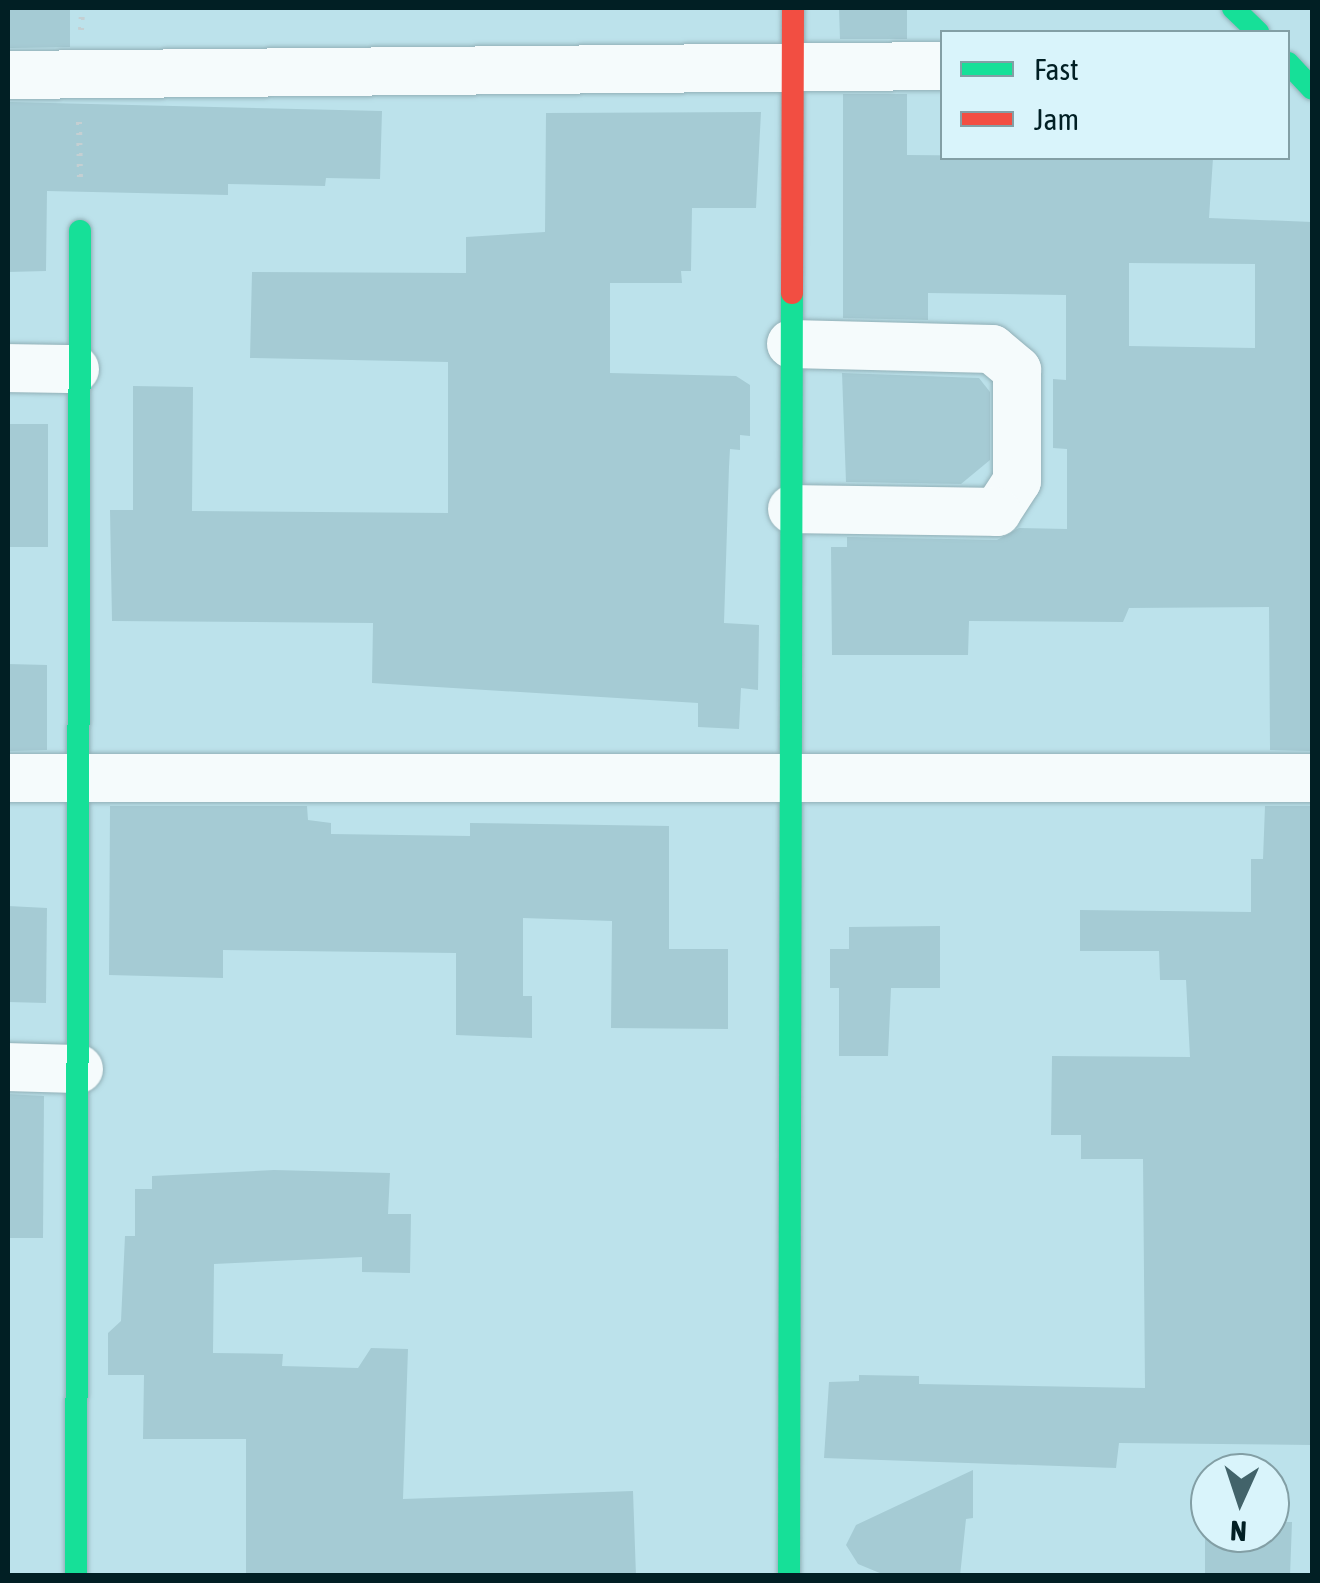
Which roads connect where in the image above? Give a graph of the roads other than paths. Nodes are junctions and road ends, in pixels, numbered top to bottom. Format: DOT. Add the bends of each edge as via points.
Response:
graph roads {
  1 [pos="794,8"];
  2 [pos="1234,8"];
  3 [pos="1256,30"];
  4 [pos="1290,65"];
  5 [pos="940,66"];
  6 [pos="790,72"];
  7 [pos="8,75"];
  8 [pos="1312,90"];
  9 [pos="80,231"];
  10 [pos="791,344"];
  11 [pos="8,368"];
  12 [pos="75,369"];
  13 [pos="792,509"];
  14 [pos="8,778"];
  15 [pos="82,778"];
  16 [pos="1312,778"];
  17 [pos="793,780"];
  18 [pos="8,1066"];
  19 [pos="79,1069"];
  20 [pos="76,1576"];
  21 [pos="788,1576"];
  1 -- 6 [label="street"];
  2 -- 3 [label="street"];
  4 -- 8 [label="street"];
  5 -- 6 [label="street"];
  6 -- 7 [label="street"];
  6 -- 10 [label="street"];
  9 -- 12 [label="street"];
  10 -- 13 [label="street"];
  10 -- 13 [label="street" via="992,349 1017,370 1017,481 998,512"];
  11 -- 12 [label="street"];
  12 -- 15 [label="street"];
  13 -- 17 [label="street"];
  14 -- 15 [label="street"];
  15 -- 17 [label="street"];
  15 -- 19 [label="street"];
  16 -- 17 [label="street"];
  17 -- 21 [label="street"];
  18 -- 19 [label="street"];
  19 -- 20 [label="street"];
}
